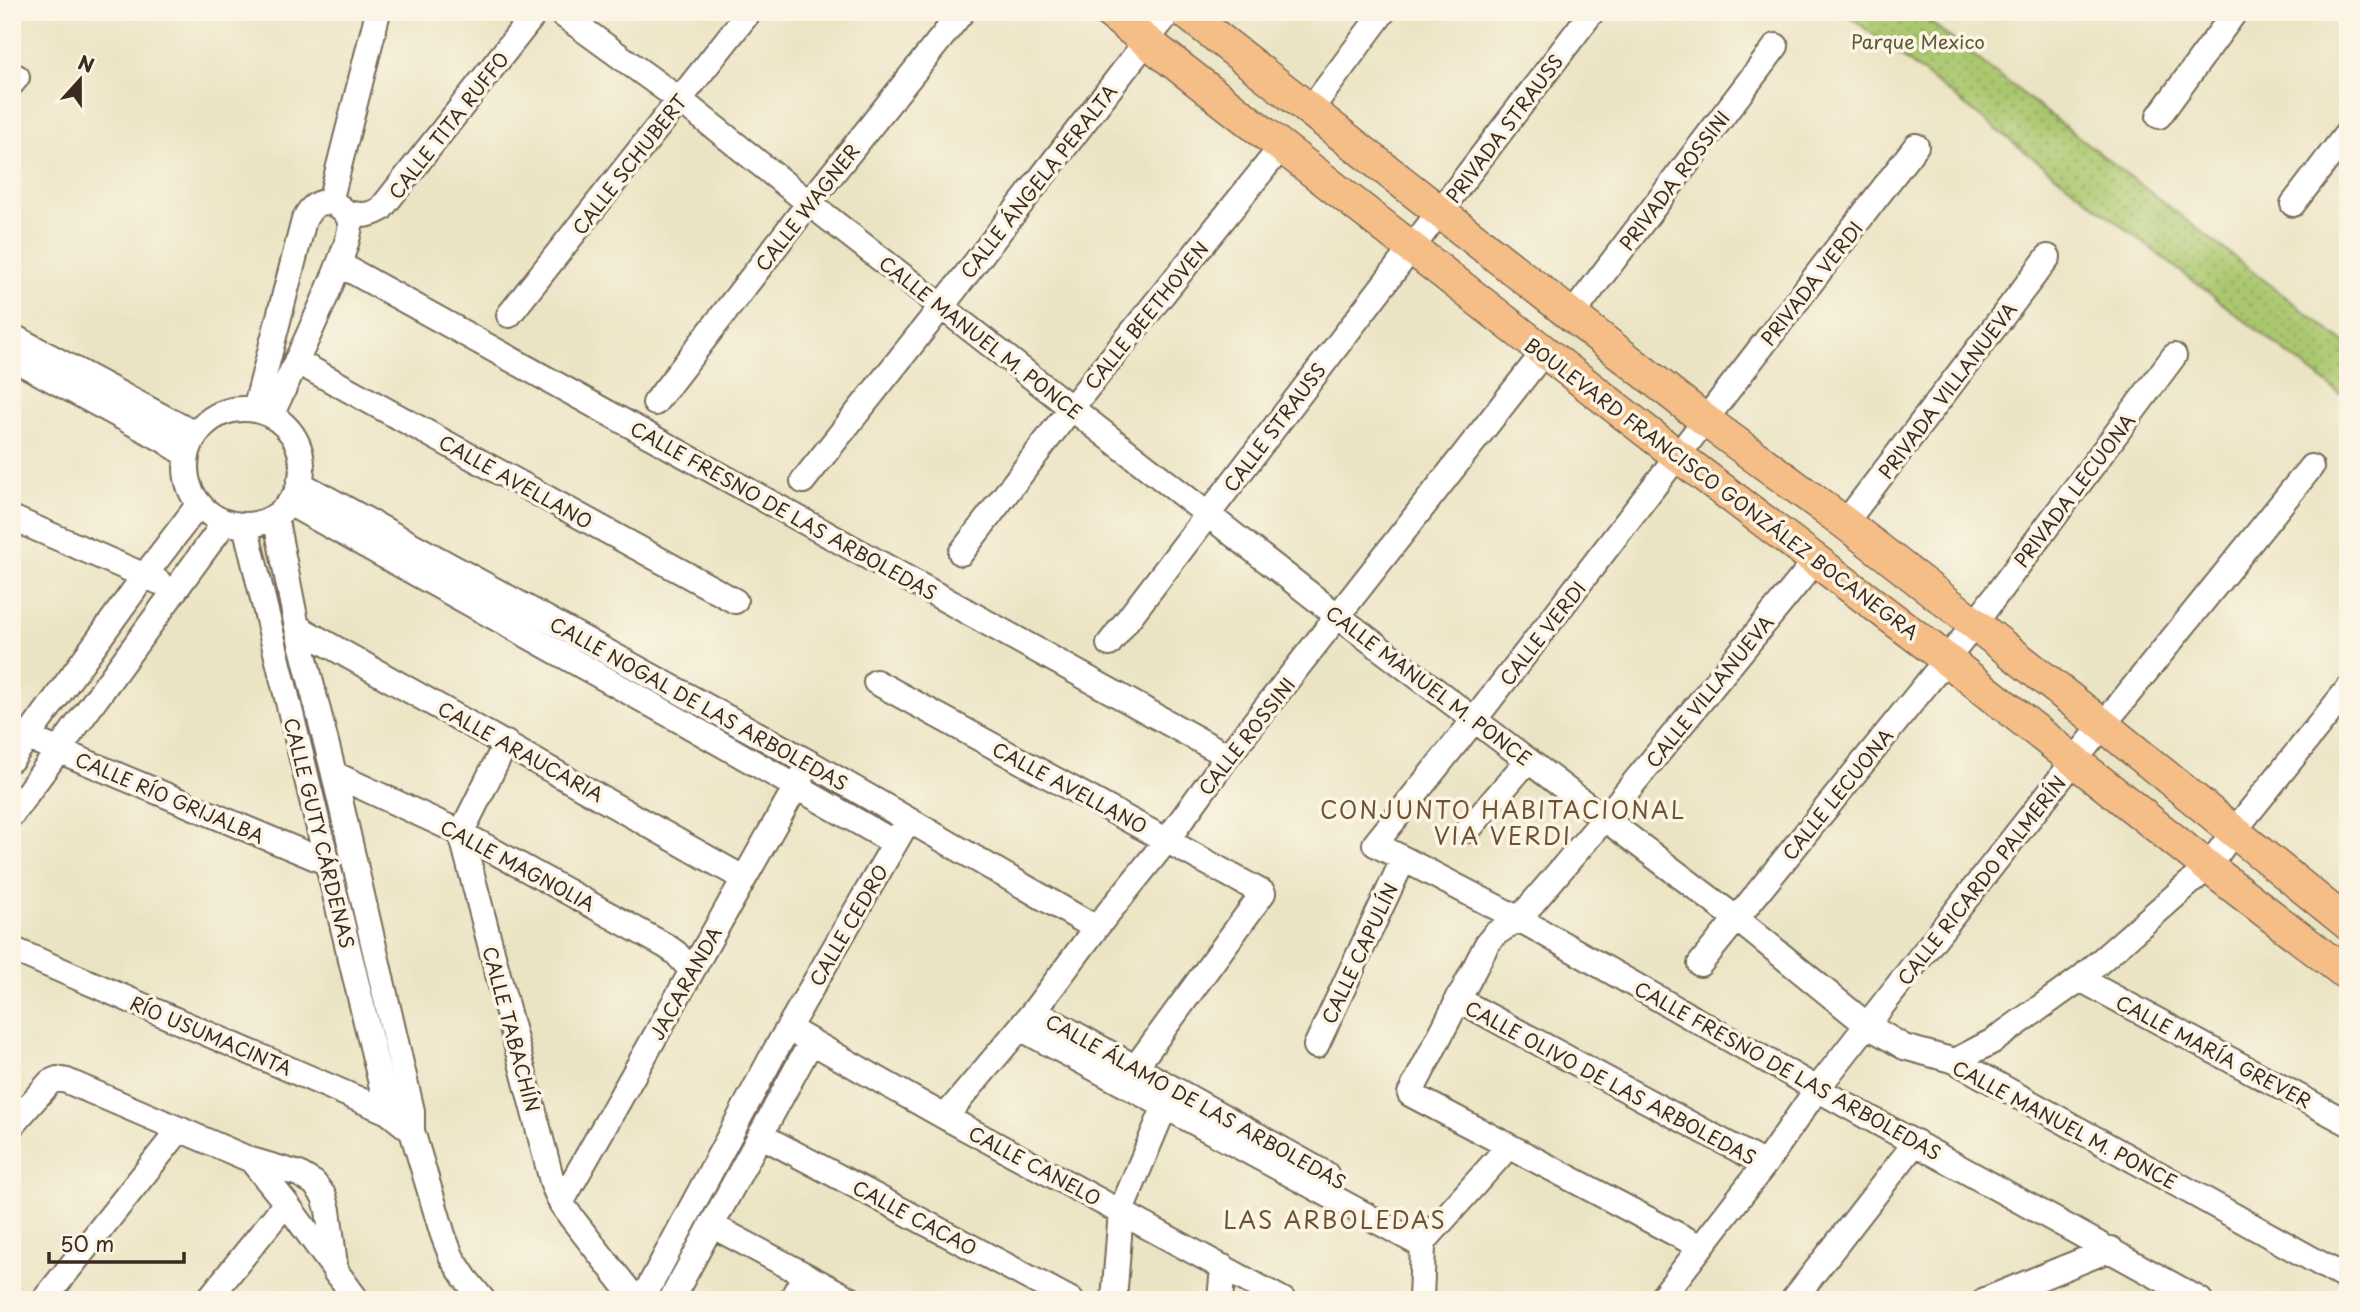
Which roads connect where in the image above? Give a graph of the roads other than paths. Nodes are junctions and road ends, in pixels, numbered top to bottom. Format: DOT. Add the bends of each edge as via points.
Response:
graph roads {
  1 [pos="378,12"];
  2 [pos="536,12"];
  3 [pos="559,12"];
  4 [pos="749,12"];
  5 [pos="962,12"];
  6 [pos="1110,12"];
  7 [pos="1169,12"];
  8 [pos="1185,12"];
  9 [pos="1383,12"];
  10 [pos="1592,12"];
  11 [pos="2235,12"];
  12 [pos="1147,40"];
  13 [pos="1776,46"];
  14 [pos="680,100"];
  15 [pos="1311,109"];
  16 [pos="2159,116"];
  17 [pos="2348,132"];
  18 [pos="1282,146"];
  19 [pos="1916,146"];
  20 [pos="809,203"];
  21 [pos="2293,204"];
  22 [pos="339,208"];
  23 [pos="1440,211"];
  24 [pos="1412,248"];
  25 [pos="2048,257"];
  26 [pos="339,264"];
  27 [pos="942,306"];
  28 [pos="509,315"];
  29 [pos="1572,315"];
  30 [pos="12,335"];
  31 [pos="1544,352"];
  32 [pos="2174,356"];
  33 [pos="12,358"];
  34 [pos="296,361"];
  35 [pos="655,403"];
  36 [pos="1072,407"];
  37 [pos="263,413"];
  38 [pos="1705,420"];
  39 [pos="191,444"];
  40 [pos="1678,456"];
  41 [pos="2311,467"];
  42 [pos="803,481"];
  43 [pos="288,501"];
  44 [pos="199,504"];
  45 [pos="1208,515"];
  46 [pos="12,518"];
  47 [pos="235,523"];
  48 [pos="1845,523"];
  49 [pos="961,553"];
  50 [pos="1817,559"];
  51 [pos="145,575"];
  52 [pos="175,589"];
  53 [pos="735,601"];
  54 [pos="1339,617"];
  55 [pos="1975,624"];
  56 [pos="297,627"];
  57 [pos="1109,644"];
  58 [pos="1946,659"];
  59 [pos="876,682"];
  60 [pos="2348,689"];
  61 [pos="1475,719"];
  62 [pos="2103,724"];
  63 [pos="20,734"];
  64 [pos="506,743"];
  65 [pos="57,750"];
  66 [pos="1228,757"];
  67 [pos="12,759"];
  68 [pos="1528,760"];
  69 [pos="2074,761"];
  70 [pos="810,763"];
  71 [pos="334,774"];
  72 [pos="795,788"];
  73 [pos="12,814"];
  74 [pos="1605,818"];
  75 [pos="908,821"];
  76 [pos="1468,830"];
  77 [pos="2234,831"];
  78 [pos="461,833"];
  79 [pos="1167,840"];
  80 [pos="895,843"];
  81 [pos="1375,844"];
  82 [pos="1403,860"];
  83 [pos="328,863"];
  84 [pos="2208,867"];
  85 [pos="743,878"];
  86 [pos="1519,919"];
  87 [pos="1737,919"];
  88 [pos="2348,923"];
  89 [pos="1096,928"];
  90 [pos="12,949"];
  91 [pos="1700,964"];
  92 [pos="692,971"];
  93 [pos="2343,977"];
  94 [pos="2080,979"];
  95 [pos="1457,999"];
  96 [pos="1027,1020"];
  97 [pos="1867,1025"];
  98 [pos="789,1028"];
  99 [pos="811,1042"];
  100 [pos="1316,1045"];
  101 [pos="1955,1061"];
  102 [pos="1135,1068"];
  103 [pos="1817,1089"];
  104 [pos="1165,1106"];
  105 [pos="945,1116"];
  106 [pos="404,1118"];
  107 [pos="2348,1123"];
  108 [pos="12,1125"];
  109 [pos="180,1129"];
  110 [pos="760,1135"];
  111 [pos="1916,1142"];
  112 [pos="1508,1147"];
  113 [pos="251,1160"];
  114 [pos="1765,1164"];
  115 [pos="286,1203"];
  116 [pos="561,1203"];
  117 [pos="1121,1211"];
  118 [pos="711,1225"];
  119 [pos="1427,1239"];
  120 [pos="1699,1246"];
  121 [pos="2111,1250"];
  122 [pos="1223,1267"];
  123 [pos="336,1273"];
  124 [pos="805,1275"];
  125 [pos="2348,1279"];
  126 [pos="44,1300"];
  127 [pos="208,1300"];
  128 [pos="356,1300"];
  129 [pos="484,1300"];
  130 [pos="636,1300"];
  131 [pos="642,1300"];
  132 [pos="671,1300"];
  133 [pos="791,1300"];
  134 [pos="852,1300"];
  135 [pos="1071,1300"];
  136 [pos="1114,1300"];
  137 [pos="1220,1300"];
  138 [pos="1283,1300"];
  139 [pos="1421,1300"];
  140 [pos="1660,1300"];
  141 [pos="1793,1300"];
  142 [pos="1984,1300"];
  143 [pos="2200,1300"];
  1 -- 22 [label="street"];
  2 -- 22 [label="street, CALLE TITA RUFFO" via="381,209 362,216"];
  3 -- 14 [label="street, CALLE MANUEL M. PONCE"];
  4 -- 14 [label="street, CALLE SCHUBERT"];
  5 -- 20 [label="street, CALLE WAGNER"];
  6 -- 12 [label="main road, BOULEVARD FRANCISCO GONZÁLEZ BOCANEGRA"];
  7 -- 12 [label="street, CALLE ÁNGELA PERALTA"];
  8 -- 15 [label="main road"];
  9 -- 15 [label="street"];
  10 -- 23 [label="street, PRIVADA STRAUSS"];
  11 -- 16 [label="street"];
  12 -- 18 [label="main road, BOULEVARD FRANCISCO GONZÁLEZ BOCANEGRA"];
  12 -- 27 [label="street, CALLE ÁNGELA PERALTA"];
  13 -- 29 [label="street, PRIVADA ROSSINI"];
  14 -- 20 [label="street, CALLE MANUEL M. PONCE"];
  14 -- 28 [label="street, CALLE SCHUBERT"];
  15 -- 23 [label="main road"];
  17 -- 21 [label="street"];
  18 -- 24 [label="main road, BOULEVARD FRANCISCO GONZÁLEZ BOCANEGRA"];
  18 -- 36 [label="street, CALLE BEETHOVEN"];
  19 -- 38 [label="street, PRIVADA VERDI"];
  20 -- 27 [label="street, CALLE MANUEL M. PONCE"];
  20 -- 35 [label="street, CALLE WAGNER"];
  22 -- 26 [label="street" via="351,224"];
  22 -- 37 [label="street" via="319,203 304,220"];
  23 -- 24 [label="street, CALLE STRAUSS"];
  23 -- 29 [label="main road"];
  24 -- 31 [label="main road, BOULEVARD FRANCISCO GONZÁLEZ BOCANEGRA"];
  24 -- 45 [label="street, CALLE STRAUSS"];
  25 -- 48 [label="street, PRIVADA VILLANUEVA"];
  26 -- 34 [label="street"];
  26 -- 66 [label="street, CALLE FRESNO DE LAS ARBOLEDAS"];
  27 -- 36 [label="street, CALLE MANUEL M. PONCE"];
  27 -- 42 [label="street, CALLE ÁNGELA PERALTA"];
  29 -- 38 [label="main road"];
  30 -- 39 [label="street"];
  31 -- 40 [label="main road, BOULEVARD FRANCISCO GONZÁLEZ BOCANEGRA"];
  31 -- 54 [label="street, CALLE ROSSINI"];
  32 -- 55 [label="street, PRIVADA LECUONA"];
  33 -- 39 [label="street" via="164,440"];
  34 -- 37 [label="street"];
  34 -- 53 [label="street, CALLE AVELLANO"];
  36 -- 45 [label="street, CALLE MANUEL M. PONCE"];
  36 -- 49 [label="street, CALLE BEETHOVEN"];
  37 -- 39 [label="street" via="232,410 211,418"];
  37 -- 43 [label="street" via="284,425 297,445 302,468"];
  38 -- 40 [label="street, CALLE VERDI"];
  38 -- 48 [label="main road"];
  39 -- 44 [label="street" via="186,472"];
  40 -- 50 [label="main road, BOULEVARD FRANCISCO GONZÁLEZ BOCANEGRA"];
  40 -- 61 [label="street, CALLE VERDI"];
  41 -- 62 [label="street, CALLE RICARDO PALMERÍN"];
  43 -- 47 [label="street" via="260,522"];
  43 -- 56 [label="street, CALLE GUTY CÁRDENAS"];
  43 -- 70 [label="street, CALLE NOGAL DE LAS ARBOLEDAS"];
  43 -- 72 [label="street, CALLE NOGAL DE LAS ARBOLEDAS"];
  44 -- 47 [label="street"];
  44 -- 51 [label="street"];
  45 -- 54 [label="street, CALLE MANUEL M. PONCE"];
  45 -- 57 [label="street, CALLE STRAUSS"];
  46 -- 51 [label="street"];
  47 -- 52 [label="street"];
  47 -- 83 [label="street, CALLE GUTY CÁRDENAS"];
  48 -- 55 [label="main road"];
  50 -- 58 [label="main road, BOULEVARD FRANCISCO GONZÁLEZ BOCANEGRA"];
  50 -- 74 [label="street, CALLE VILLANUEVA"];
  51 -- 52 [label="street"];
  51 -- 63 [label="street"];
  52 -- 65 [label="street"];
  54 -- 61 [label="street, CALLE MANUEL M. PONCE"];
  54 -- 66 [label="street, CALLE ROSSINI"];
  55 -- 58 [label="street, CALLE LECUONA"];
  55 -- 62 [label="main road"];
  56 -- 64 [label="street, CALLE ARAUCARIA"];
  56 -- 71 [label="street, CALLE GUTY CÁRDENAS"];
  58 -- 69 [label="main road, BOULEVARD FRANCISCO GONZÁLEZ BOCANEGRA"];
  58 -- 87 [label="street, CALLE LECUONA"];
  59 -- 79 [label="street, CALLE AVELLANO"];
  60 -- 77 [label="street"];
  61 -- 68 [label="street, CALLE MANUEL M. PONCE"];
  61 -- 81 [label="street, CALLE VERDI"];
  62 -- 69 [label="street, CALLE RICARDO PALMERÍN"];
  62 -- 77 [label="main road"];
  63 -- 65 [label="street, CALLE RÍO GRIJALBA"];
  63 -- 67 [label="street"];
  64 -- 78 [label="street"];
  64 -- 85 [label="street, CALLE ARAUCARIA"];
  65 -- 73 [label="street"];
  65 -- 83 [label="street, CALLE RÍO GRIJALBA"];
  66 -- 79 [label="street, CALLE ROSSINI"];
  68 -- 74 [label="street, CALLE MANUEL M. PONCE"];
  68 -- 76 [label="street"];
  69 -- 84 [label="main road, BOULEVARD FRANCISCO GONZÁLEZ BOCANEGRA"];
  69 -- 97 [label="street, CALLE RICARDO PALMERÍN"];
  70 -- 72 [label="street, JACARANDA"];
  70 -- 75 [label="street, CALLE NOGAL DE LAS ARBOLEDAS"];
  71 -- 78 [label="street, CALLE MAGNOLIA"];
  71 -- 106 [label="street, CALLE GUTY CÁRDENAS"];
  72 -- 80 [label="street, CALLE NOGAL DE LAS ARBOLEDAS"];
  72 -- 85 [label="street, JACARANDA"];
  74 -- 86 [label="street, CALLE VILLANUEVA"];
  74 -- 87 [label="street, CALLE MANUEL M. PONCE"];
  75 -- 80 [label="street, CALLE CEDRO"];
  75 -- 89 [label="street, CALLE NOGAL DE LAS ARBOLEDAS"];
  77 -- 84 [label="street"];
  77 -- 88 [label="main road"];
  78 -- 92 [label="street, CALLE MAGNOLIA" via="666,946"];
  78 -- 116 [label="street, CALLE TABACHÍN"];
  79 -- 89 [label="street, CALLE ROSSINI"];
  79 -- 102 [label="street, CALLE AVELLANO" via="1263,893"];
  80 -- 98 [label="street, CALLE CEDRO"];
  81 -- 82 [label="street, CALLE FRESNO DE LAS ARBOLEDAS"];
  82 -- 86 [label="street, CALLE FRESNO DE LAS ARBOLEDAS"];
  82 -- 100 [label="street, CALLE CAPULÍN"];
  83 -- 106 [label="street, CALLE GUTY CÁRDENAS"];
  84 -- 93 [label="main road, BOULEVARD FRANCISCO GONZÁLEZ BOCANEGRA"];
  84 -- 94 [label="street"];
  85 -- 92 [label="street, JACARANDA"];
  86 -- 95 [label="street, CALLE VILLANUEVA" via="1487,944"];
  86 -- 103 [label="street, CALLE FRESNO DE LAS ARBOLEDAS"];
  87 -- 91 [label="street, CALLE LECUONA"];
  87 -- 97 [label="street, CALLE MANUEL M. PONCE"];
  89 -- 96 [label="street, CALLE ROSSINI"];
  90 -- 106 [label="street, RÍO USUMACINTA"];
  92 -- 116 [label="street, JACARANDA"];
  94 -- 101 [label="street" via="1993,1041"];
  94 -- 107 [label="street, CALLE MARÍA GREVER"];
  95 -- 112 [label="street, CALLE VILLANUEVA" via="1410,1094"];
  95 -- 114 [label="street, CALLE OLIVO DE LAS ARBOLEDAS"];
  96 -- 102 [label="street, CALLE ÁLAMO DE LAS ARBOLEDAS"];
  96 -- 104 [label="street, CALLE ÁLAMO DE LAS ARBOLEDAS"];
  96 -- 105 [label="street, CALLE ROSSINI"];
  97 -- 101 [label="street, CALLE MANUEL M. PONCE" via="1903,1047"];
  97 -- 103 [label="street, CALLE RICARDO PALMERÍN"];
  98 -- 99 [label="street, CALLE CANELO"];
  98 -- 131 [label="street, CALLE CEDRO"];
  99 -- 105 [label="street, CALLE CANELO"];
  99 -- 110 [label="street"];
  101 -- 125 [label="street, CALLE MANUEL M. PONCE"];
  102 -- 119 [label="street, CALLE ÁLAMO DE LAS ARBOLEDAS"];
  103 -- 111 [label="street, CALLE FRESNO DE LAS ARBOLEDAS"];
  103 -- 114 [label="street, CALLE RICARDO PALMERÍN"];
  104 -- 117 [label="street"];
  104 -- 119 [label="street, CALLE ÁLAMO DE LAS ARBOLEDAS"];
  105 -- 117 [label="street, CALLE CANELO"];
  106 -- 129 [label="street, CALLE GUTY CÁRDENAS" via="452,1258"];
  108 -- 109 [label="street" via="43,1087 57,1079"];
  109 -- 113 [label="street"];
  109 -- 126 [label="street"];
  110 -- 118 [label="street"];
  110 -- 135 [label="street, CALLE CACAO"];
  111 -- 121 [label="street, CALLE FRESNO DE LAS ARBOLEDAS"];
  111 -- 141 [label="street"];
  112 -- 119 [label="street"];
  112 -- 120 [label="street"];
  113 -- 115 [label="street"];
  113 -- 123 [label="street" via="299,1174 324,1196"];
  114 -- 120 [label="street, CALLE RICARDO PALMERÍN"];
  115 -- 123 [label="street"];
  115 -- 127 [label="street"];
  116 -- 130 [label="street, CALLE TABACHÍN"];
  117 -- 122 [label="street, CALLE CANELO"];
  117 -- 136 [label="street"];
  118 -- 124 [label="street"];
  118 -- 132 [label="street"];
  119 -- 139 [label="street"];
  120 -- 140 [label="street, CALLE RICARDO PALMERÍN"];
  121 -- 142 [label="street"];
  121 -- 143 [label="street, CALLE FRESNO DE LAS ARBOLEDAS"];
  122 -- 137 [label="street"];
  122 -- 138 [label="street, CALLE CANELO"];
  123 -- 128 [label="street"];
  124 -- 133 [label="street"];
  124 -- 134 [label="street"];
}
